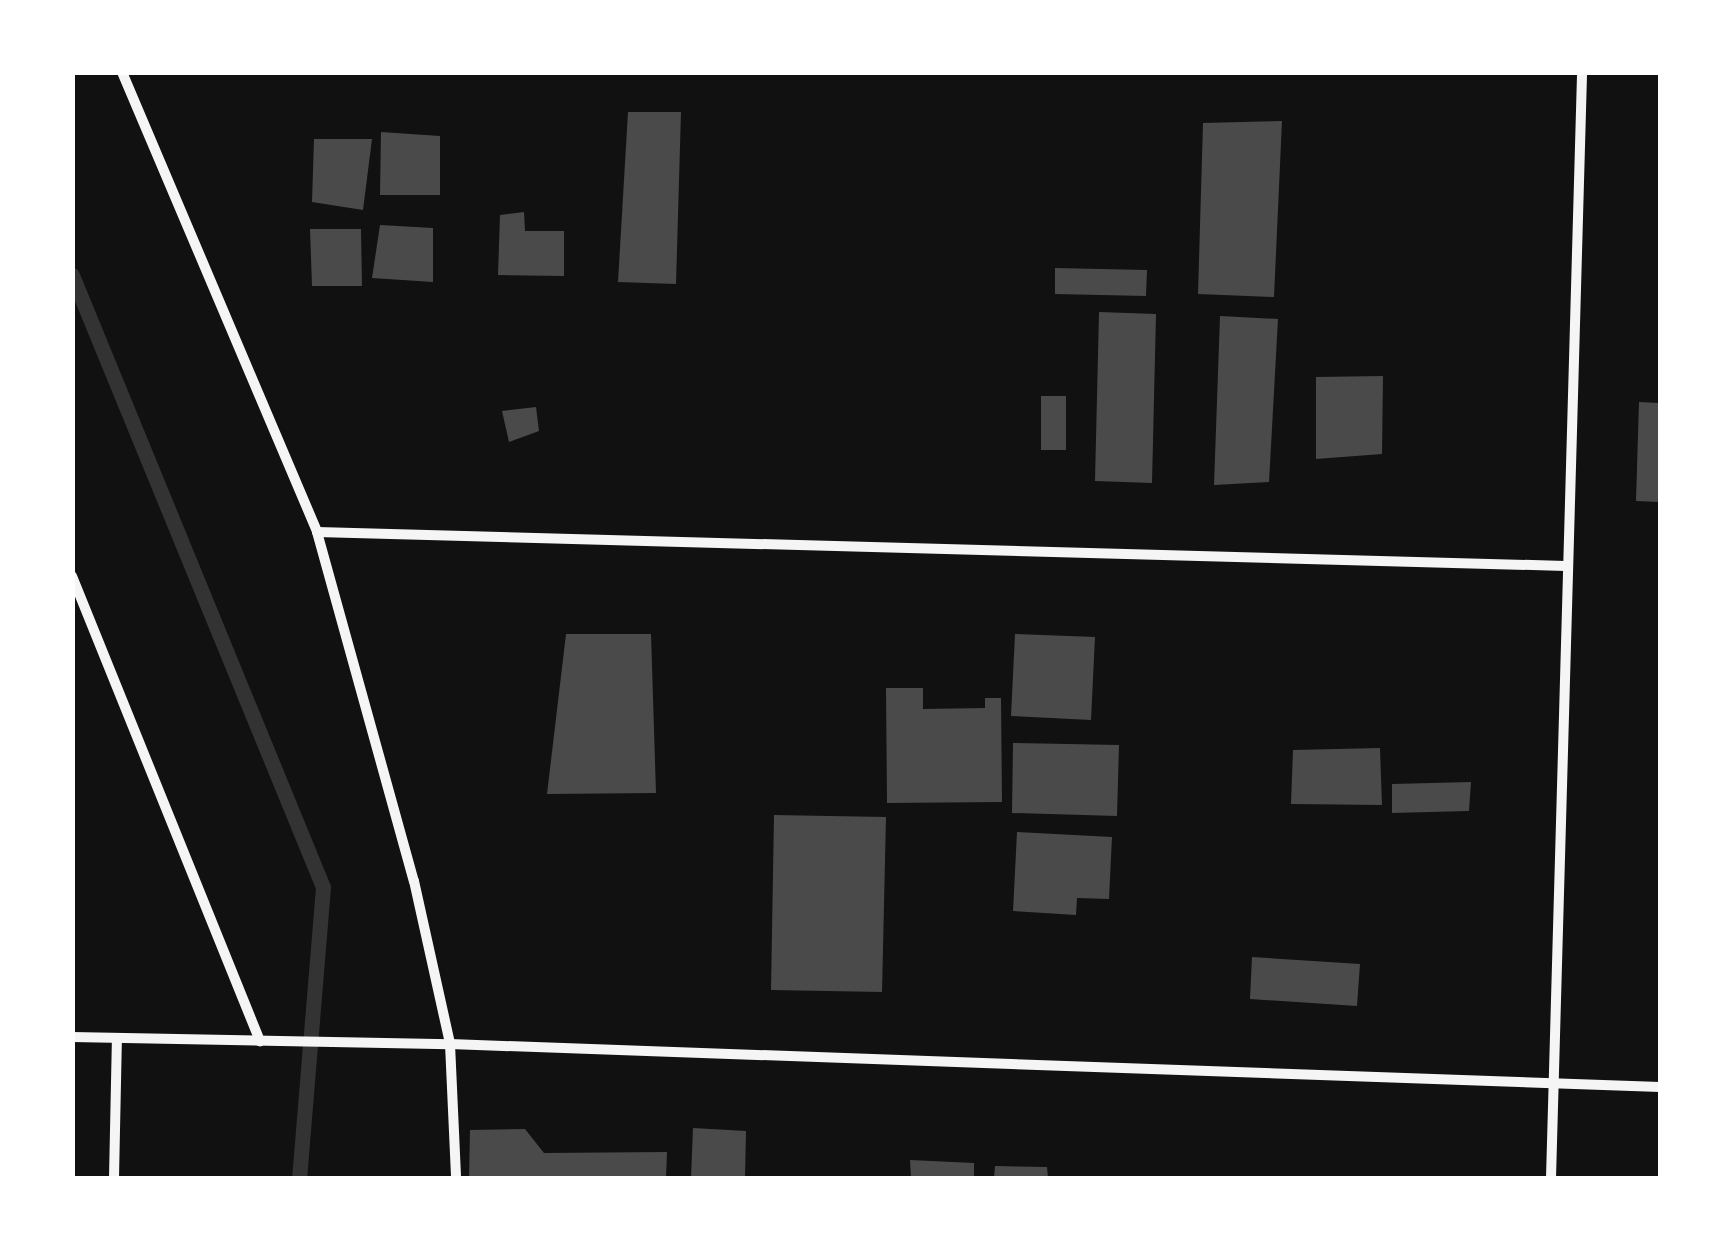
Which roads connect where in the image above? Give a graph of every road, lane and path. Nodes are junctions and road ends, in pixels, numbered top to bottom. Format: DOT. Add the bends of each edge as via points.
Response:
graph roads {
  1 [pos="122,72"];
  2 [pos="1582,72"];
  3 [pos="317,532"];
  4 [pos="1566,566"];
  5 [pos="72,576"];
  6 [pos="72,1036"];
  7 [pos="117,1039"];
  8 [pos="260,1041"];
  9 [pos="450,1044"];
  10 [pos="1554,1083"];
  11 [pos="1660,1087"];
  12 [pos="114,1178"];
  13 [pos="456,1178"];
  14 [pos="1551,1178"];
  1 -- 3 [label="street"];
  2 -- 4 [label="street"];
  3 -- 4 [label="street"];
  3 -- 9 [label="street" via="414,881"];
  4 -- 10 [label="street"];
  5 -- 8 [label="street"];
  6 -- 7 [label="street"];
  7 -- 8 [label="street"];
  7 -- 12 [label="street"];
  8 -- 9 [label="street"];
  9 -- 10 [label="street"];
  9 -- 13 [label="street"];
  10 -- 11 [label="street"];
  10 -- 14 [label="street"];
}
